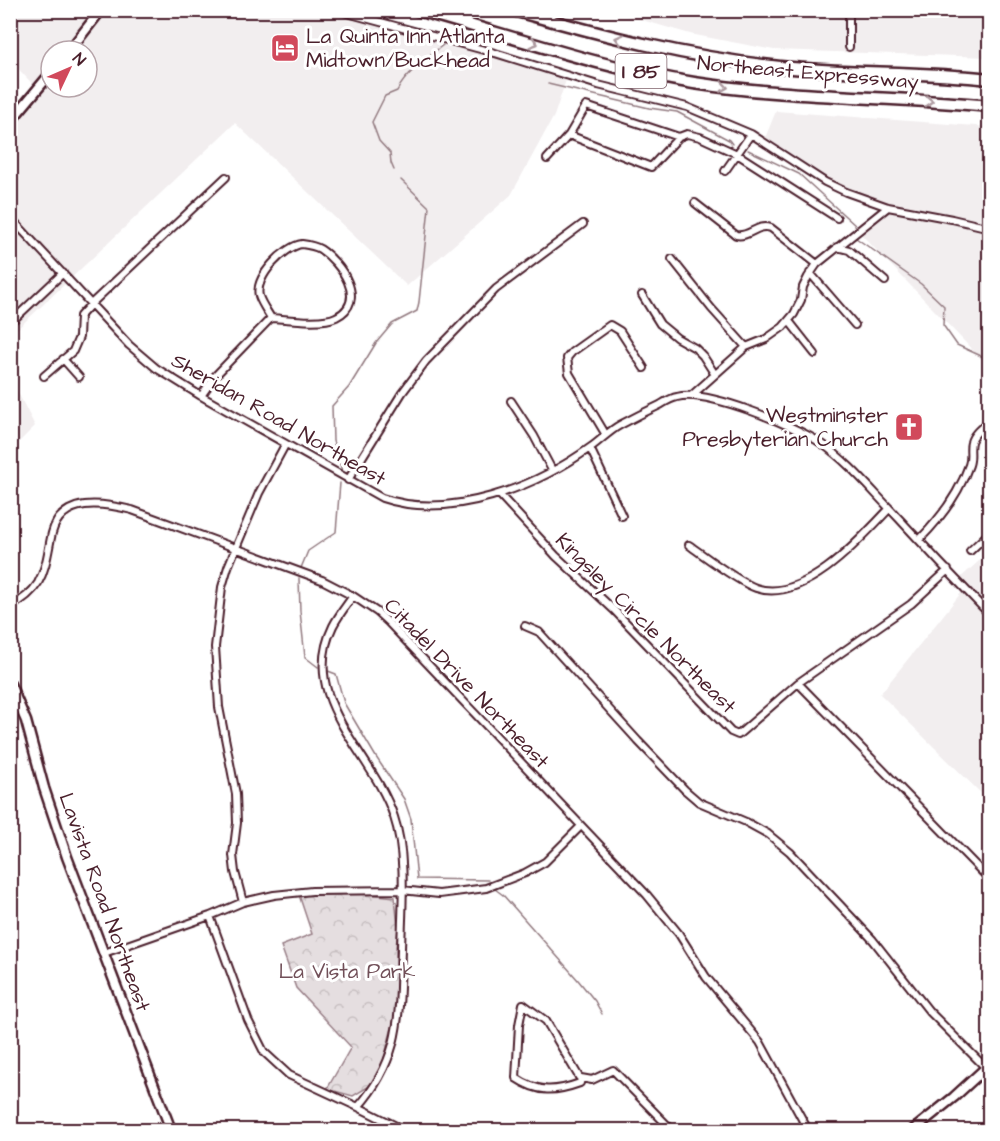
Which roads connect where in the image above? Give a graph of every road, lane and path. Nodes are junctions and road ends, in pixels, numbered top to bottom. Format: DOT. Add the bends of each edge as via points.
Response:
graph roads {
  1 [pos="101,10"];
  2 [pos="336,10"];
  3 [pos="417,10"];
  4 [pos="513,10"];
  5 [pos="849,10"];
  6 [pos="78,39"];
  7 [pos="849,47"];
  8 [pos="990,79"];
  9 [pos="39,87"];
  10 [pos="990,105"];
  11 [pos="10,122"];
  12 [pos="751,134"];
  13 [pos="569,135"];
  14 [pos="679,137"];
  15 [pos="737,153"];
  16 [pos="547,159"];
  17 [pos="725,171"];
  18 [pos="226,177"];
  19 [pos="696,203"];
  20 [pos="888,207"];
  21 [pos="10,217"];
  22 [pos="837,218"];
  23 [pos="583,224"];
  24 [pos="990,228"];
  25 [pos="837,247"];
  26 [pos="672,259"];
  27 [pos="818,264"];
  28 [pos="63,273"];
  29 [pos="810,273"];
  30 [pos="885,281"];
  31 [pos="642,295"];
  32 [pos="91,304"];
  33 [pos="271,318"];
  34 [pos="789,321"];
  35 [pos="10,323"];
  36 [pos="855,325"];
  37 [pos="746,347"];
  38 [pos="815,354"];
  39 [pos="63,359"];
  40 [pos="644,368"];
  41 [pos="714,373"];
  42 [pos="44,376"];
  43 [pos="79,377"];
  44 [pos="201,396"];
  45 [pos="691,396"];
  46 [pos="511,401"];
  47 [pos="990,420"];
  48 [pos="606,435"];
  49 [pos="285,445"];
  50 [pos="590,448"];
  51 [pos="552,470"];
  52 [pos="348,480"];
  53 [pos="499,494"];
  54 [pos="889,509"];
  55 [pos="622,516"];
  56 [pos="990,532"];
  57 [pos="919,540"];
  58 [pos="689,545"];
  59 [pos="236,548"];
  60 [pos="970,551"];
  61 [pos="948,570"];
  62 [pos="353,596"];
  63 [pos="10,607"];
  64 [pos="990,615"];
  65 [pos="525,626"];
  66 [pos="798,683"];
  67 [pos="10,684"];
  68 [pos="581,826"];
  69 [pos="990,880"];
  70 [pos="402,890"];
  71 [pos="243,902"];
  72 [pos="210,916"];
  73 [pos="104,953"];
  74 [pos="989,1069"];
  75 [pos="581,1078"];
  76 [pos="358,1107"];
  77 [pos="171,1131"];
  78 [pos="404,1131"];
  79 [pos="672,1131"];
  80 [pos="808,1131"];
  81 [pos="913,1131"];
  1 -- 6 [label="main road"];
  2 -- 12 [label="street" via="687,107"];
  3 -- 10 [label="highway, Northeast Expressway / I 85, one-way" via="599,62 691,82 795,95"];
  8 -- 4 [label="highway, Northeast Expressway / I 85, one-way" via="841,72 738,62 650,46"];
  5 -- 7 [label="street"];
  9 -- 11 [label="main road"];
  12 -- 15 [label="street"];
  12 -- 20 [label="street" via="825,182"];
  13 -- 14 [label="street" via="651,167"];
  13 -- 14 [label="street" via="586,106"];
  13 -- 16 [label="street"];
  14 -- 15 [label="street" via="687,134"];
  15 -- 17 [label="street"];
  15 -- 22 [label="street"];
  18 -- 32 [label="street"];
  19 -- 27 [label="street" via="736,235 759,227 771,228"];
  20 -- 24 [label="street"];
  20 -- 25 [label="street"];
  21 -- 28 [label="street, Sheridan Road Northeast"];
  23 -- 52 [label="street" via="496,289 426,361"];
  25 -- 27 [label="street"];
  25 -- 30 [label="street" via="849,250"];
  26 -- 37 [label="street"];
  27 -- 29 [label="street"];
  28 -- 32 [label="street, Sheridan Road Northeast"];
  28 -- 35 [label="street"];
  29 -- 34 [label="street"];
  29 -- 36 [label="street"];
  31 -- 41 [label="street" via="660,324 695,348"];
  32 -- 39 [label="street" via="80,316 79,337 73,351"];
  32 -- 44 [label="street, Sheridan Road Northeast" via="136,352"];
  33 -- 33 [label="street" via="336,317 350,303 350,284 320,249 295,245 261,279 259,296"];
  33 -- 44 [label="street"];
  34 -- 37 [label="street" via="766,339"];
  34 -- 38 [label="street"];
  37 -- 41 [label="street"];
  39 -- 42 [label="street"];
  39 -- 43 [label="street"];
  40 -- 48 [label="street" via="620,331 610,325 567,358 569,373"];
  41 -- 45 [label="street"];
  44 -- 49 [label="street, Sheridan Road Northeast"];
  45 -- 48 [label="street, Sheridan Road Northeast" via="676,397"];
  45 -- 54 [label="street, Sheridan Road Northeast" via="727,403 801,431 855,472"];
  46 -- 51 [label="street"];
  47 -- 57 [label="street" via="970,442 969,465 957,492"];
  48 -- 50 [label="street, Sheridan Road Northeast"];
  49 -- 52 [label="street, Sheridan Road Northeast"];
  49 -- 59 [label="street"];
  50 -- 51 [label="street, Sheridan Road Northeast"];
  50 -- 55 [label="street"];
  51 -- 53 [label="street, Sheridan Road Northeast"];
  52 -- 53 [label="street, Sheridan Road Northeast" via="396,503 459,503"];
  53 -- 66 [label="street, Kingsley Circle Northeast" via="731,732 741,733"];
  54 -- 57 [label="street, Sheridan Road Northeast"];
  54 -- 58 [label="street" via="831,564 781,591 753,587"];
  56 -- 60 [label="street"];
  57 -- 61 [label="street, Sheridan Road Northeast"];
  59 -- 62 [label="street, Citadel Drive Northeast" via="322,580"];
  59 -- 63 [label="street, Citadel Drive Northeast" via="132,510 94,504 76,506 62,514 56,525 37,585"];
  59 -- 71 [label="street" via="222,587 215,647 219,707 237,794 233,855"];
  61 -- 64 [label="street, Sheridan Road Northeast"];
  61 -- 66 [label="street, Kingsley Circle Northeast" via="911,604"];
  62 -- 68 [label="street, Citadel Drive Northeast" via="388,622"];
  62 -- 70 [label="street" via="327,642 323,682 332,707 395,817"];
  65 -- 74 [label="street" via="539,632 699,802 768,834 790,852 873,940 929,1011"];
  66 -- 69 [label="street"];
  67 -- 73 [label="main road, Lavista Road Northeast" via="26,721 59,835"];
  68 -- 70 [label="street" via="545,862 490,886 439,894"];
  68 -- 80 [label="street, Citadel Drive Northeast" via="648,895 760,1042"];
  70 -- 71 [label="street" via="312,891"];
  70 -- 76 [label="street" via="395,1035 379,1082"];
  71 -- 72 [label="street"];
  72 -- 73 [label="street"];
  72 -- 76 [label="street" via="250,1027 264,1052 289,1075"];
  73 -- 77 [label="main road, Lavista Road Northeast"];
  74 -- 81 [label="main road"];
  75 -- 75 [label="street" via="546,1021 523,1004 516,1078 530,1087 561,1090 580,1083"];
  75 -- 79 [label="street" via="592,1080 613,1070"];
  76 -- 78 [label="street"];
}
